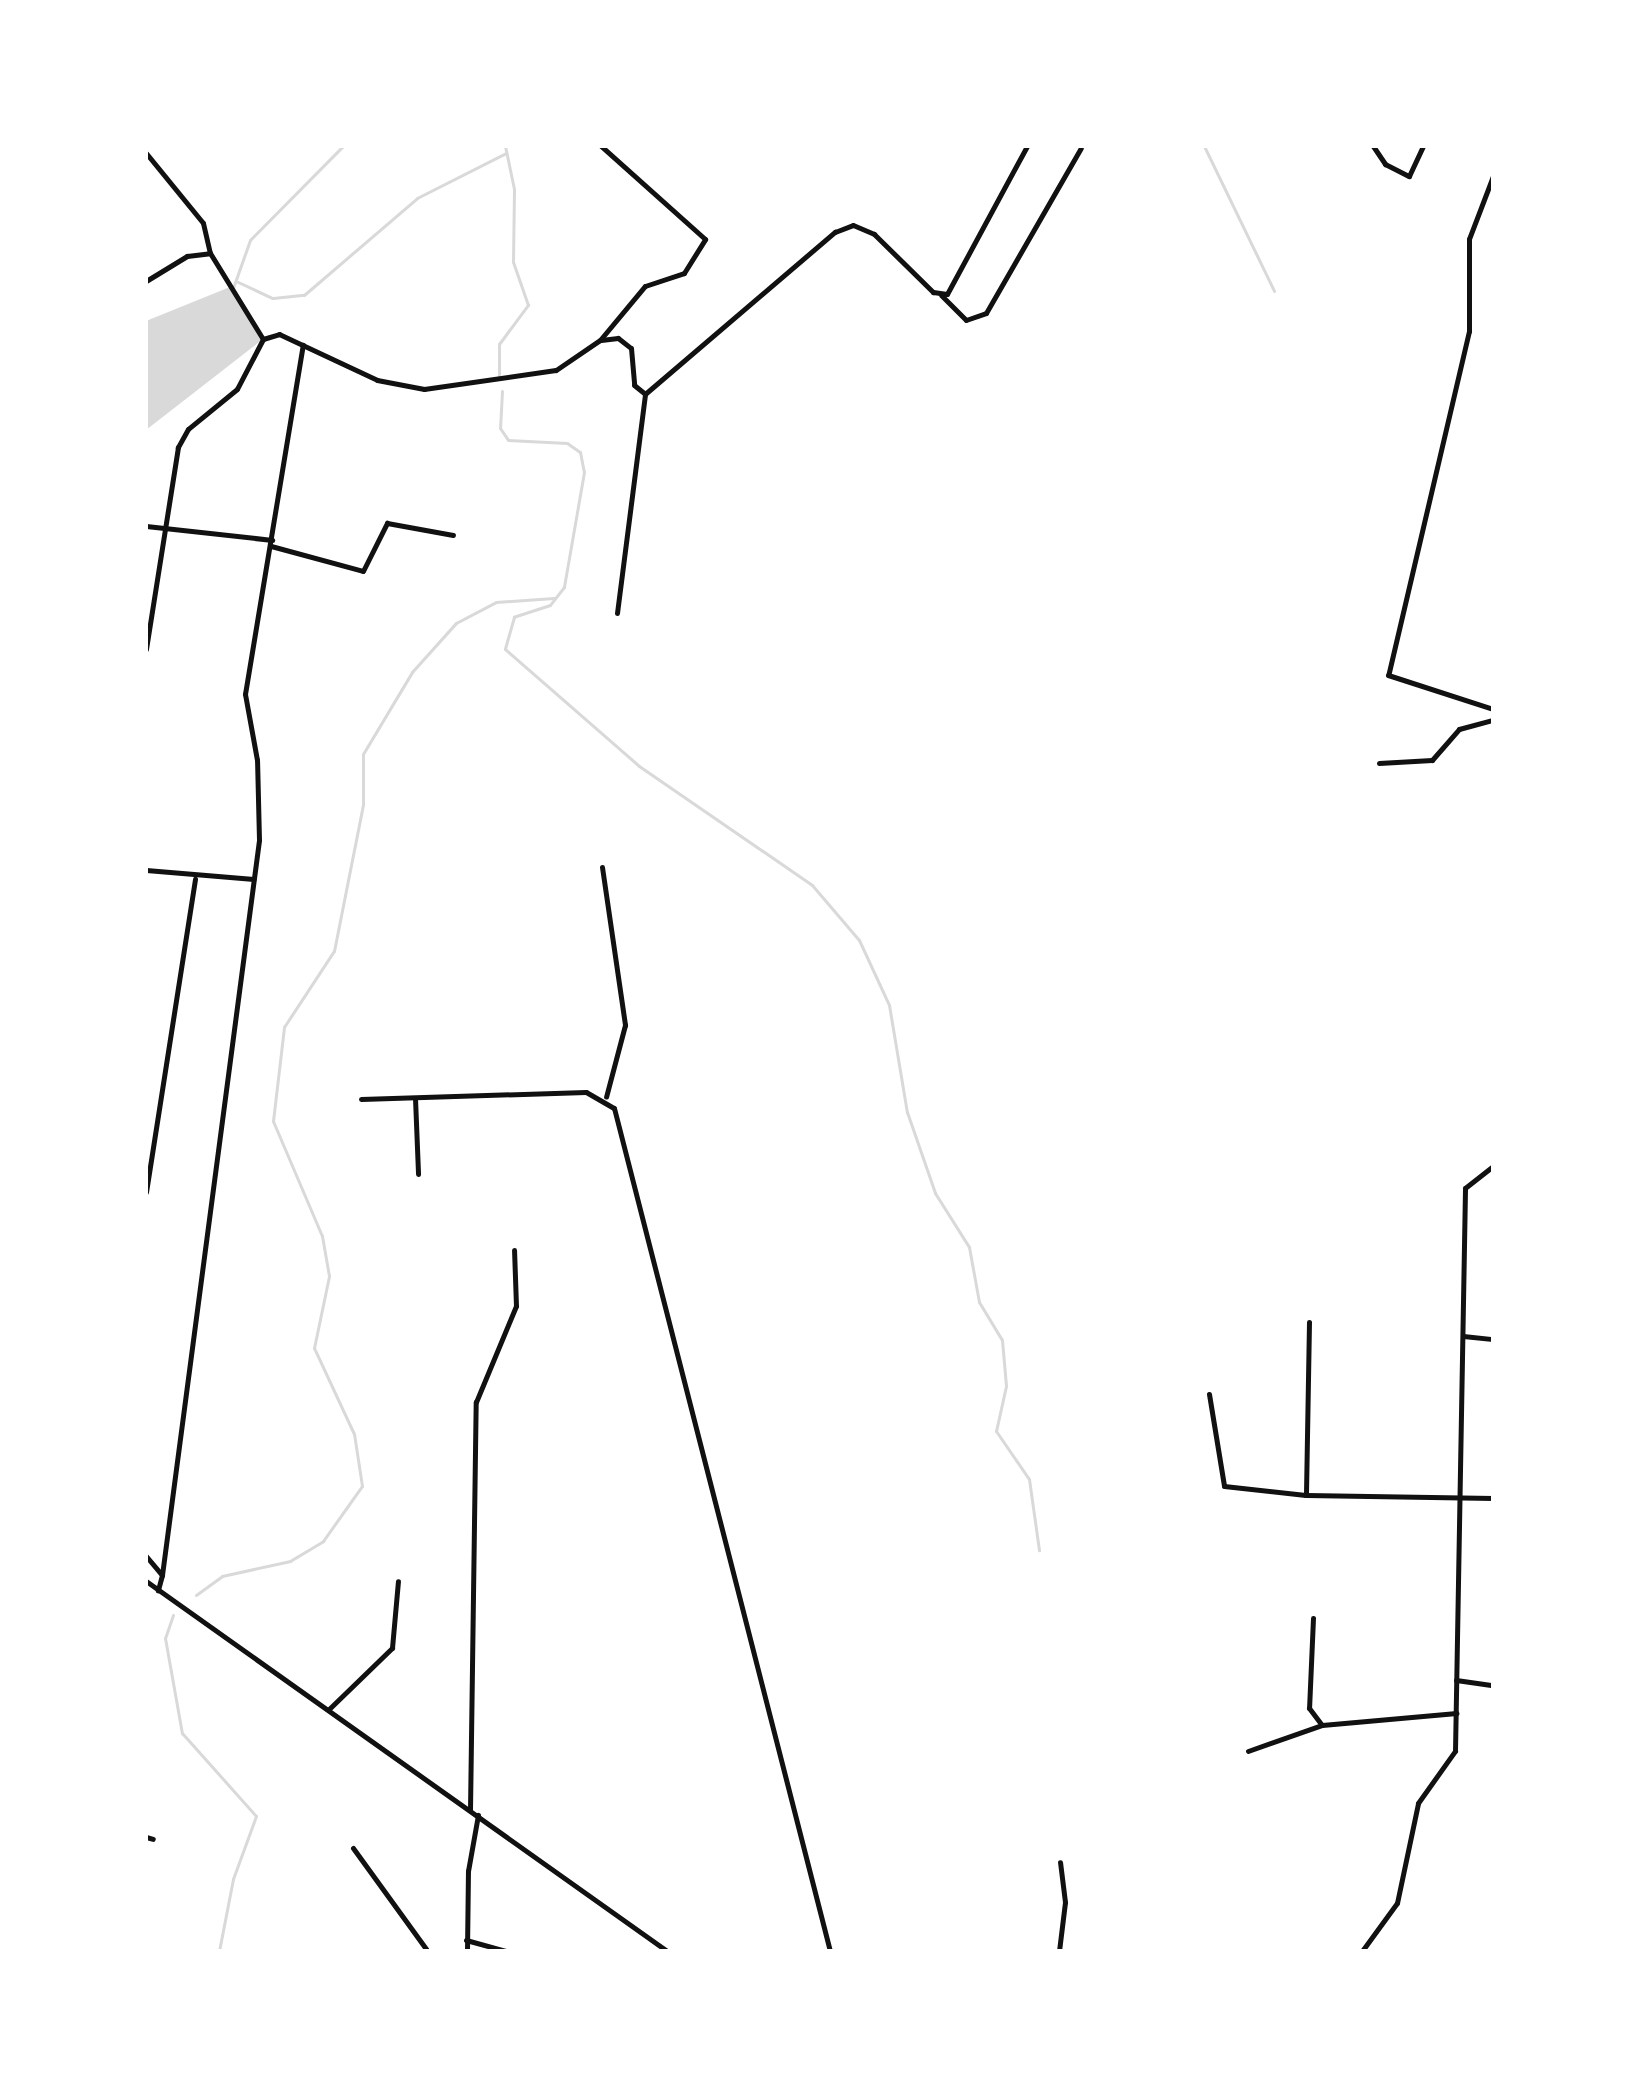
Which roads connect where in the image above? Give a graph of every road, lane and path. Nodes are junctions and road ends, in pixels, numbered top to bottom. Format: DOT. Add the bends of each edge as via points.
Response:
graph roads {
  1 [pos="601,146"];
  2 [pos="1027,146"];
  3 [pos="1373,146"];
  4 [pos="1423,146"];
  5 [pos="1081,147"];
  6 [pos="146,153"];
  7 [pos="1493,176"];
  8 [pos="210,253"];
  9 [pos="146,280"];
  10 [pos="941,295"];
  11 [pos="263,339"];
  12 [pos="600,340"];
  13 [pos="303,345"];
  14 [pos="645,394"];
  15 [pos="146,526"];
  16 [pos="167,527"];
  17 [pos="453,535"];
  18 [pos="272,543"];
  19 [pos="617,613"];
  20 [pos="146,649"];
  21 [pos="1493,709"];
  22 [pos="1493,720"];
  23 [pos="1379,763"];
  24 [pos="602,867"];
  25 [pos="146,870"];
  26 [pos="195,879"];
  27 [pos="254,879"];
  28 [pos="415,1098"];
  29 [pos="606,1098"];
  30 [pos="361,1099"];
  31 [pos="1493,1166"];
  32 [pos="418,1174"];
  33 [pos="146,1192"];
  34 [pos="514,1250"];
  35 [pos="1309,1322"];
  36 [pos="1463,1336"];
  37 [pos="1493,1339"];
  38 [pos="1209,1394"];
  39 [pos="1306,1495"];
  40 [pos="1458,1498"];
  41 [pos="1493,1498"];
  42 [pos="146,1556"];
  43 [pos="162,1575"];
  44 [pos="398,1581"];
  45 [pos="146,1582"];
  46 [pos="158,1590"];
  47 [pos="1313,1618"];
  48 [pos="1456,1680"];
  49 [pos="1493,1685"];
  50 [pos="329,1709"];
  51 [pos="1456,1713"];
  52 [pos="1322,1725"];
  53 [pos="1248,1751"];
  54 [pos="470,1810"];
  55 [pos="478,1815"];
  56 [pos="353,1848"];
  57 [pos="1060,1862"];
  58 [pos="466,1940"];
  59 [pos="424,1950"];
  60 [pos="436,1951"];
  61 [pos="467,1951"];
  62 [pos="506,1951"];
  63 [pos="667,1951"];
  64 [pos="830,1951"];
  65 [pos="1059,1951"];
  66 [pos="1362,1951"];
  1 -- 12 [label="street" via="705,239 693,264 645,286"];
  2 -- 10 [label="street" via="953,288"];
  3 -- 4 [label="street" via="1385,164 1409,176"];
  5 -- 10 [label="street" via="986,313 966,320"];
  6 -- 8 [label="street" via="203,223"];
  7 -- 21 [label="street" via="1469,239 1469,331 1388,675 1393,682"];
  8 -- 9 [label="street" via="187,256"];
  8 -- 11 [label="street"];
  10 -- 14 [label="street" via="874,234 845,227"];
  11 -- 13 [label="street" via="279,334"];
  11 -- 16 [label="street" via="237,389 182,437"];
  12 -- 13 [label="street" via="542,375 458,389 377,380"];
  12 -- 14 [label="street" via="618,338 631,348 634,385"];
  13 -- 18 [label="street"];
  14 -- 19 [label="street"];
  15 -- 16 [label="street"];
  16 -- 18 [label="street"];
  16 -- 20 [label="street"];
  17 -- 18 [label="street" via="387,523 363,571"];
  18 -- 27 [label="street" via="245,694 259,792"];
  22 -- 23 [label="street" via="1459,729 1432,760"];
  24 -- 29 [label="street" via="625,1025"];
  25 -- 26 [label="street"];
  26 -- 27 [label="street"];
  26 -- 33 [label="street"];
  27 -- 43 [label="street"];
  28 -- 29 [label="street" via="586,1092"];
  28 -- 30 [label="street"];
  28 -- 32 [label="street"];
  29 -- 64 [label="street" via="647,1225"];
  31 -- 36 [label="street" via="1465,1188"];
  34 -- 54 [label="street" via="516,1306 476,1402"];
  35 -- 39 [label="street"];
  36 -- 37 [label="street"];
  36 -- 40 [label="street"];
  38 -- 39 [label="street" via="1224,1486"];
  39 -- 40 [label="street"];
  40 -- 41 [label="street"];
  40 -- 48 [label="street"];
  42 -- 43 [label="street"];
  43 -- 46 [label="street"];
  44 -- 50 [label="street" via="392,1648"];
  45 -- 46 [label="street"];
  46 -- 50 [label="street"];
  47 -- 52 [label="street" via="1309,1708"];
  48 -- 49 [label="street"];
  48 -- 51 [label="street"];
  50 -- 54 [label="street"];
  51 -- 52 [label="street"];
  51 -- 66 [label="street" via="1455,1751 1418,1803 1397,1903"];
  52 -- 53 [label="street"];
  54 -- 55 [label="street"];
  55 -- 58 [label="street"];
  55 -- 63 [label="street"];
  56 -- 59 [label="street"];
  57 -- 65 [label="street" via="1065,1902"];
  58 -- 61 [label="street"];
  58 -- 62 [label="street"];
  59 -- 60 [label="street"];
}
